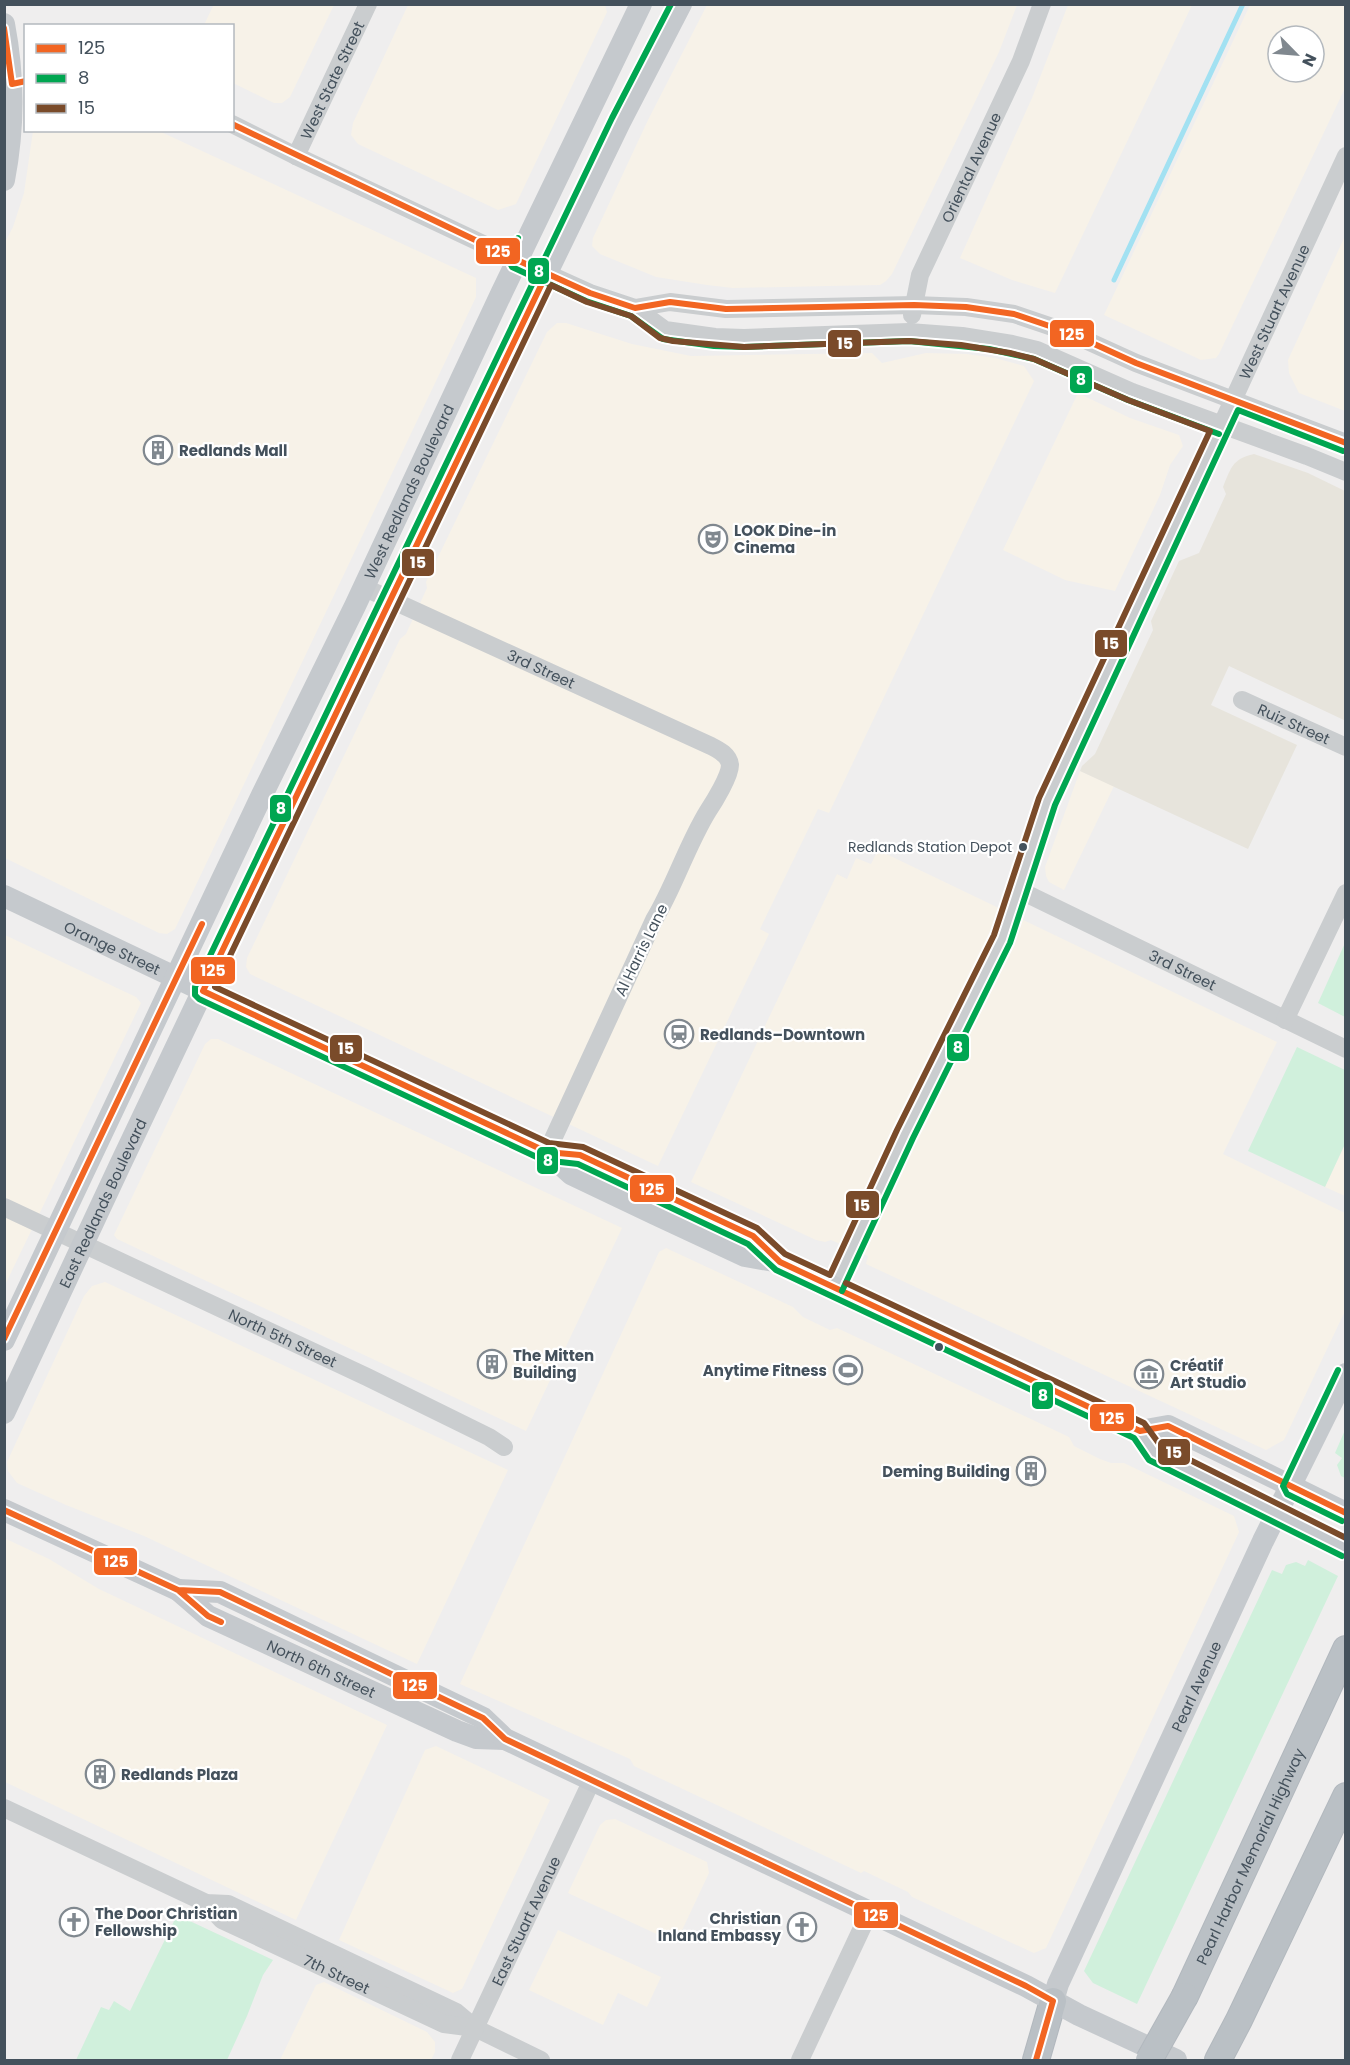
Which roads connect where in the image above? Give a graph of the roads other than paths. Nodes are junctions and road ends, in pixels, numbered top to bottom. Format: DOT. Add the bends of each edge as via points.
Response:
graph roads {
  1 [pos="368,4"];
  2 [pos="641,4"];
  3 [pos="1042,4"];
  4 [pos="675,6"];
  5 [pos="4,24"];
  6 [pos="14,83"];
  7 [pos="234,125"];
  8 [pos="296,156"];
  9 [pos="1346,156"];
  10 [pos="4,180"];
  11 [pos="517,260"];
  12 [pos="547,273"];
  13 [pos="914,305"];
  14 [pos="635,308"];
  15 [pos="909,332"];
  16 [pos="1233,399"];
  17 [pos="1222,426"];
  18 [pos="1346,443"];
  19 [pos="1346,472"];
  20 [pos="363,587"];
  21 [pos="389,599"];
  22 [pos="1242,700"];
  23 [pos="1346,747"];
  24 [pos="722,751"];
  25 [pos="1019,890"];
  26 [pos="1346,893"];
  27 [pos="4,896"];
  28 [pos="177,978"];
  29 [pos="203,991"];
  30 [pos="1285,1020"];
  31 [pos="1346,1049"];
  32 [pos="547,1152"];
  33 [pos="4,1207"];
  34 [pos="57,1232"];
  35 [pos="82,1245"];
  36 [pos="834,1287"];
  37 [pos="4,1340"];
  38 [pos="1346,1374"];
  39 [pos="4,1413"];
  40 [pos="1140,1431"];
  41 [pos="504,1447"];
  42 [pos="1292,1486"];
  43 [pos="4,1510"];
  44 [pos="1278,1514"];
  45 [pos="1346,1514"];
  46 [pos="1346,1548"];
  47 [pos="1346,1649"];
  48 [pos="592,1780"];
  49 [pos="1346,1796"];
  50 [pos="4,1808"];
  51 [pos="870,1911"];
  52 [pos="1053,2001"];
  53 [pos="475,2028"];
  54 [pos="460,2061"];
  55 [pos="541,2061"];
  56 [pos="800,2061"];
  57 [pos="1036,2061"];
  58 [pos="1149,2061"];
  59 [pos="1176,2061"];
  60 [pos="1218,2061"];
  1 -- 8 [label="street, West State Street"];
  2 -- 11 [label="main road, West Redlands Boulevard"];
  3 -- 13 [label="street, Oriental Avenue" via="1021,61 920,275"];
  4 -- 12 [label="main road, West Redlands Boulevard"];
  5 -- 6 [label="main road"];
  6 -- 10 [label="main road"];
  7 -- 8 [label="street"];
  8 -- 11 [label="street"];
  9 -- 16 [label="street, West Stuart Avenue"];
  11 -- 12 [label="street"];
  11 -- 20 [label="main road, West Redlands Boulevard"];
  12 -- 14 [label="street"];
  12 -- 21 [label="main road, West Redlands Boulevard"];
  13 -- 14 [label="street" via="726,309 670,302"];
  13 -- 15 [label="street, Oriental Avenue"];
  13 -- 16 [label="street" via="1014,314"];
  14 -- 15 [label="street" via="665,330 715,337"];
  15 -- 17 [label="street" via="990,340 1037,350"];
  16 -- 17 [label="street, West Stuart Avenue"];
  16 -- 18 [label="street"];
  17 -- 19 [label="street"];
  17 -- 25 [label="street, West Stuart Avenue" via="1047,802"];
  20 -- 21 [label="street, 3rd Street"];
  20 -- 28 [label="main road, West Redlands Boulevard"];
  21 -- 24 [label="street, 3rd Street"];
  21 -- 29 [label="main road, West Redlands Boulevard"];
  22 -- 23 [label="street, Ruiz Street"];
  24 -- 32 [label="street, Al Harris Lane" via="729,769"];
  25 -- 30 [label="street, 3rd Street"];
  25 -- 36 [label="street, West Stuart Avenue" via="1002,939"];
  26 -- 30 [label="street"];
  27 -- 28 [label="main road, Orange Street"];
  28 -- 29 [label="main road, Orange Street"];
  28 -- 34 [label="main road, East Redlands Boulevard"];
  29 -- 32 [label="main road, Orange Street"];
  29 -- 35 [label="main road, East Redlands Boulevard"];
  30 -- 31 [label="street, 3rd Street"];
  32 -- 36 [label="main road, Orange Street" via="579,1155 753,1236 780,1262"];
  33 -- 34 [label="street, North 5th Street"];
  34 -- 35 [label="street, North 5th Street"];
  34 -- 37 [label="main road, East Redlands Boulevard"];
  35 -- 39 [label="main road, East Redlands Boulevard"];
  35 -- 41 [label="street, North 5th Street" via="367,1377"];
  36 -- 40 [label="main road, Orange Street"];
  38 -- 42 [label="main road, Pearl Avenue"];
  40 -- 42 [label="main road" via="1168,1426"];
  40 -- 44 [label="main road, Orange Street" via="1154,1452"];
  42 -- 44 [label="main road, Pearl Avenue"];
  42 -- 45 [label="main road"];
  43 -- 48 [label="main road, North 6th Street" via="178,1590 208,1616 424,1716 476,1738 505,1739"];
  44 -- 46 [label="main road, Orange Street"];
  44 -- 52 [label="main road, Pearl Avenue"];
  47 -- 58 [label="highway, Pearl Harbor Memorial Highway, bridge" via="1185,1996"];
  48 -- 51 [label="main road, North 6th Street"];
  48 -- 53 [label="street, East Stuart Avenue"];
  49 -- 60 [label="highway"];
  50 -- 53 [label="street, 7th Street" via="206,1903 222,1920 444,2024"];
  51 -- 52 [label="main road, North 6th Street"];
  51 -- 56 [label="street"];
  52 -- 57 [label="highway"];
  52 -- 59 [label="main road, North 6th Street"];
  53 -- 54 [label="street, East Stuart Avenue"];
  53 -- 55 [label="street, 7th Street"];
}
